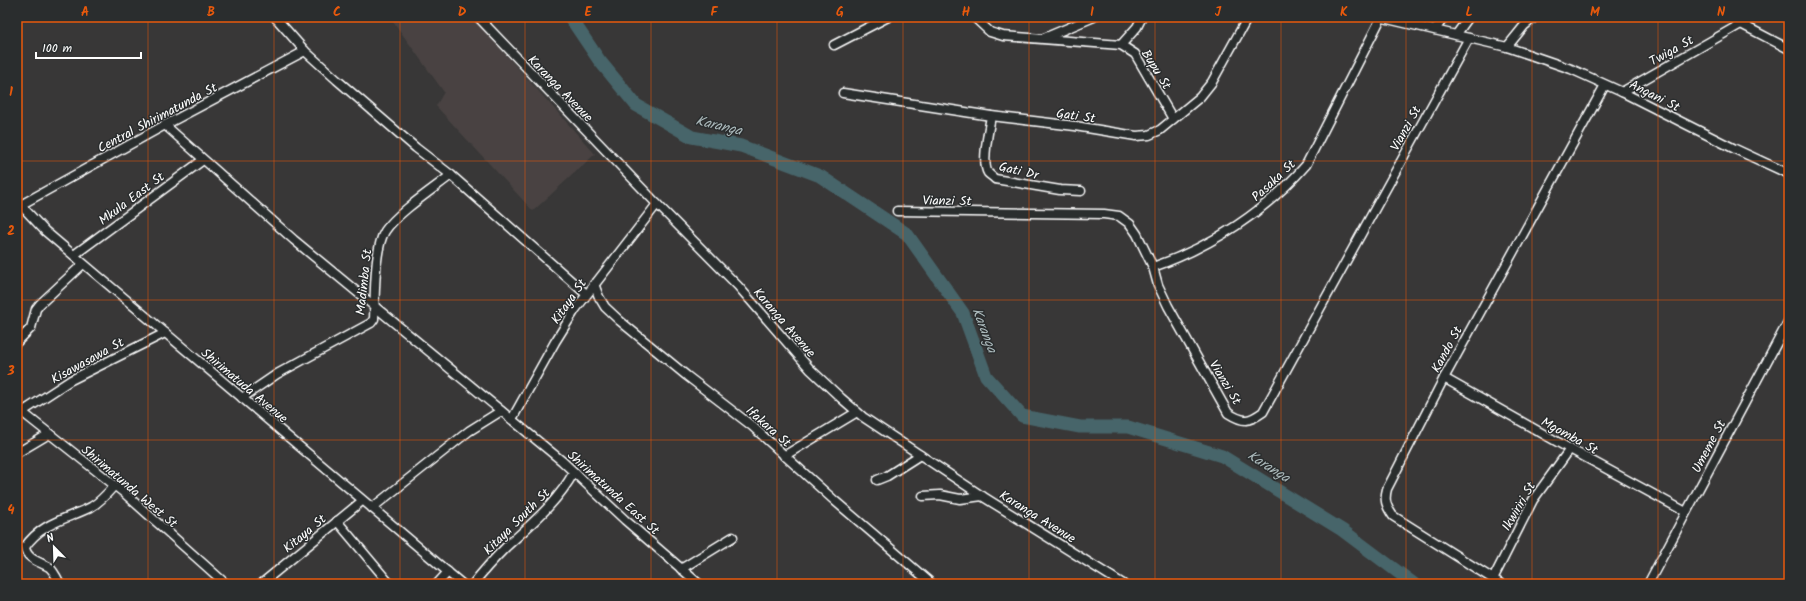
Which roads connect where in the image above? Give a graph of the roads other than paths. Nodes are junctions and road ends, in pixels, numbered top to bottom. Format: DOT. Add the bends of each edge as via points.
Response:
graph roads {
  1 [pos="275,17"];
  2 [pos="478,17"];
  3 [pos="888,17"];
  4 [pos="974,17"];
  5 [pos="1094,17"];
  6 [pos="1142,17"];
  7 [pos="1248,17"];
  8 [pos="1380,17"];
  9 [pos="1444,17"];
  10 [pos="1469,17"];
  11 [pos="1535,17"];
  12 [pos="1752,17"];
  13 [pos="1741,24"];
  14 [pos="1435,30"];
  15 [pos="1456,35"];
  16 [pos="1043,38"];
  17 [pos="1468,38"];
  18 [pos="1122,45"];
  19 [pos="834,46"];
  20 [pos="1507,47"];
  21 [pos="1789,49"];
  22 [pos="305,51"];
  23 [pos="1606,85"];
  24 [pos="1622,92"];
  25 [pos="843,93"];
  26 [pos="991,116"];
  27 [pos="1173,119"];
  28 [pos="165,125"];
  29 [pos="203,160"];
  30 [pos="1789,174"];
  31 [pos="451,175"];
  32 [pos="1080,191"];
  33 [pos="18,204"];
  34 [pos="656,204"];
  35 [pos="897,211"];
  36 [pos="74,255"];
  37 [pos="84,264"];
  38 [pos="1153,267"];
  39 [pos="594,284"];
  40 [pos="586,294"];
  41 [pos="373,306"];
  42 [pos="1789,320"];
  43 [pos="165,333"];
  44 [pos="17,342"];
  45 [pos="1444,378"];
  46 [pos="242,398"];
  47 [pos="20,410"];
  48 [pos="501,412"];
  49 [pos="858,412"];
  50 [pos="512,419"];
  51 [pos="49,434"];
  52 [pos="1570,449"];
  53 [pos="17,453"];
  54 [pos="920,455"];
  55 [pos="784,456"];
  56 [pos="574,472"];
  57 [pos="877,480"];
  58 [pos="114,486"];
  59 [pos="923,496"];
  60 [pos="982,496"];
  61 [pos="362,501"];
  62 [pos="372,508"];
  63 [pos="1686,512"];
  64 [pos="337,521"];
  65 [pos="733,537"];
  66 [pos="681,569"];
  67 [pos="448,572"];
  68 [pos="1493,579"];
  69 [pos="60,584"];
  70 [pos="226,584"];
  71 [pos="262,584"];
  72 [pos="390,584"];
  73 [pos="437,584"];
  74 [pos="462,584"];
  75 [pos="473,584"];
  76 [pos="699,584"];
  77 [pos="932,584"];
  78 [pos="1124,584"];
  79 [pos="1501,584"];
  80 [pos="1648,584"];
  1 -- 22 [label="street"];
  2 -- 34 [label="street, Karanga Avenue"];
  3 -- 19 [label="street"];
  4 -- 16 [label="street, Bupu St" via="990,32 1003,36"];
  5 -- 16 [label="street"];
  6 -- 18 [label="street"];
  7 -- 27 [label="street, Gati St" via="1212,82 1200,97"];
  8 -- 14 [label="street, Angani St"];
  8 -- 38 [label="street, Pasaka St" via="1306,165 1290,184 1227,231 1192,251"];
  9 -- 14 [label="street"];
  10 -- 15 [label="street"];
  11 -- 20 [label="street"];
  12 -- 13 [label="street, Twiga St"];
  13 -- 21 [label="street"];
  13 -- 24 [label="street, Twiga St"];
  14 -- 15 [label="street, Angani St"];
  15 -- 17 [label="street, Angani St"];
  16 -- 18 [label="street, Bupu St"];
  17 -- 20 [label="street, Angani St"];
  17 -- 38 [label="street, Vianzi St" via="1264,412 1247,421 1228,413 1168,306"];
  18 -- 27 [label="street, Bupu St" via="1135,54"];
  20 -- 23 [label="street, Angani St" via="1571,69"];
  22 -- 28 [label="street, Central Shirimatunda St"];
  22 -- 31 [label="street" via="416,148"];
  23 -- 24 [label="street, Angani St"];
  23 -- 45 [label="street, Kando St"];
  24 -- 30 [label="street, Angani St"];
  25 -- 26 [label="street, Gati St"];
  26 -- 27 [label="street, Gati St" via="1136,136 1160,130"];
  26 -- 32 [label="street, Gati Dr" via="986,167 995,179"];
  28 -- 29 [label="street, Shirimatunda East St"];
  28 -- 33 [label="street, Central Shirimatunda St"];
  29 -- 36 [label="street, Mkula East St"];
  29 -- 41 [label="street, Shirimatunda East St"];
  31 -- 40 [label="street"];
  31 -- 41 [label="street, Madimba St" via="384,231 380,244"];
  33 -- 36 [label="street, Shirimatuda Avenue"];
  34 -- 39 [label="street, Kitaya St"];
  34 -- 49 [label="street, Karanga Avenue" via="738,286 810,370"];
  35 -- 38 [label="street, Vianzi St" via="1119,216 1130,224 1137,234"];
  36 -- 37 [label="street, Shirimatuda Avenue"];
  37 -- 43 [label="street, Shirimatuda Avenue"];
  37 -- 44 [label="street" via="40,304 31,328"];
  39 -- 40 [label="street, Kitaya St"];
  39 -- 55 [label="street, Ifakara St" via="605,307 620,321 752,426"];
  40 -- 50 [label="street, Kitaya St" via="555,342"];
  41 -- 46 [label="street, Madimba St" via="374,319 371,323 277,374"];
  41 -- 48 [label="street, Shirimatunda East St"];
  42 -- 63 [label="street, Umeme St"];
  43 -- 46 [label="street, Shirimatuda Avenue"];
  43 -- 47 [label="street, Kisawasawa St" via="71,380"];
  45 -- 52 [label="street, Mgomba St"];
  45 -- 68 [label="street, Kando St" via="1387,489 1385,499 1393,516"];
  46 -- 61 [label="street, Shirimatuda Avenue"];
  47 -- 51 [label="street, Shirimatunda West St"];
  48 -- 50 [label="street, Shirimatunda East St"];
  48 -- 62 [label="street" via="463,436"];
  49 -- 54 [label="street, Karanga Avenue"];
  49 -- 55 [label="street"];
  50 -- 56 [label="street, Shirimatunda East St"];
  51 -- 53 [label="street"];
  51 -- 58 [label="street, Shirimatunda West St"];
  52 -- 63 [label="street, Mgomba St"];
  52 -- 68 [label="street, Ikwiriri St" via="1533,500"];
  54 -- 57 [label="street"];
  54 -- 60 [label="street, Karanga Avenue"];
  55 -- 77 [label="street, Ifakara St"];
  56 -- 66 [label="street, Shirimatunda East St"];
  56 -- 75 [label="street, Kitaya South St" via="562,493"];
  58 -- 69 [label="street" via="100,501 55,521 38,532 25,547 27,553 36,561 52,570"];
  58 -- 70 [label="street, Shirimatunda West St"];
  59 -- 60 [label="street" via="940,495 960,499"];
  60 -- 78 [label="street, Karanga Avenue"];
  61 -- 62 [label="street, Shirimatuda Avenue"];
  61 -- 64 [label="street, Kitaya St"];
  62 -- 67 [label="street, Shirimatuda Avenue"];
  63 -- 80 [label="street, Umeme St"];
  64 -- 71 [label="street, Kitaya St"];
  64 -- 72 [label="street"];
  65 -- 66 [label="street"];
  66 -- 76 [label="street, Shirimatunda East St"];
  67 -- 73 [label="street"];
  67 -- 74 [label="street, Shirimatuda Avenue"];
  68 -- 79 [label="street, Kando St"];
}
